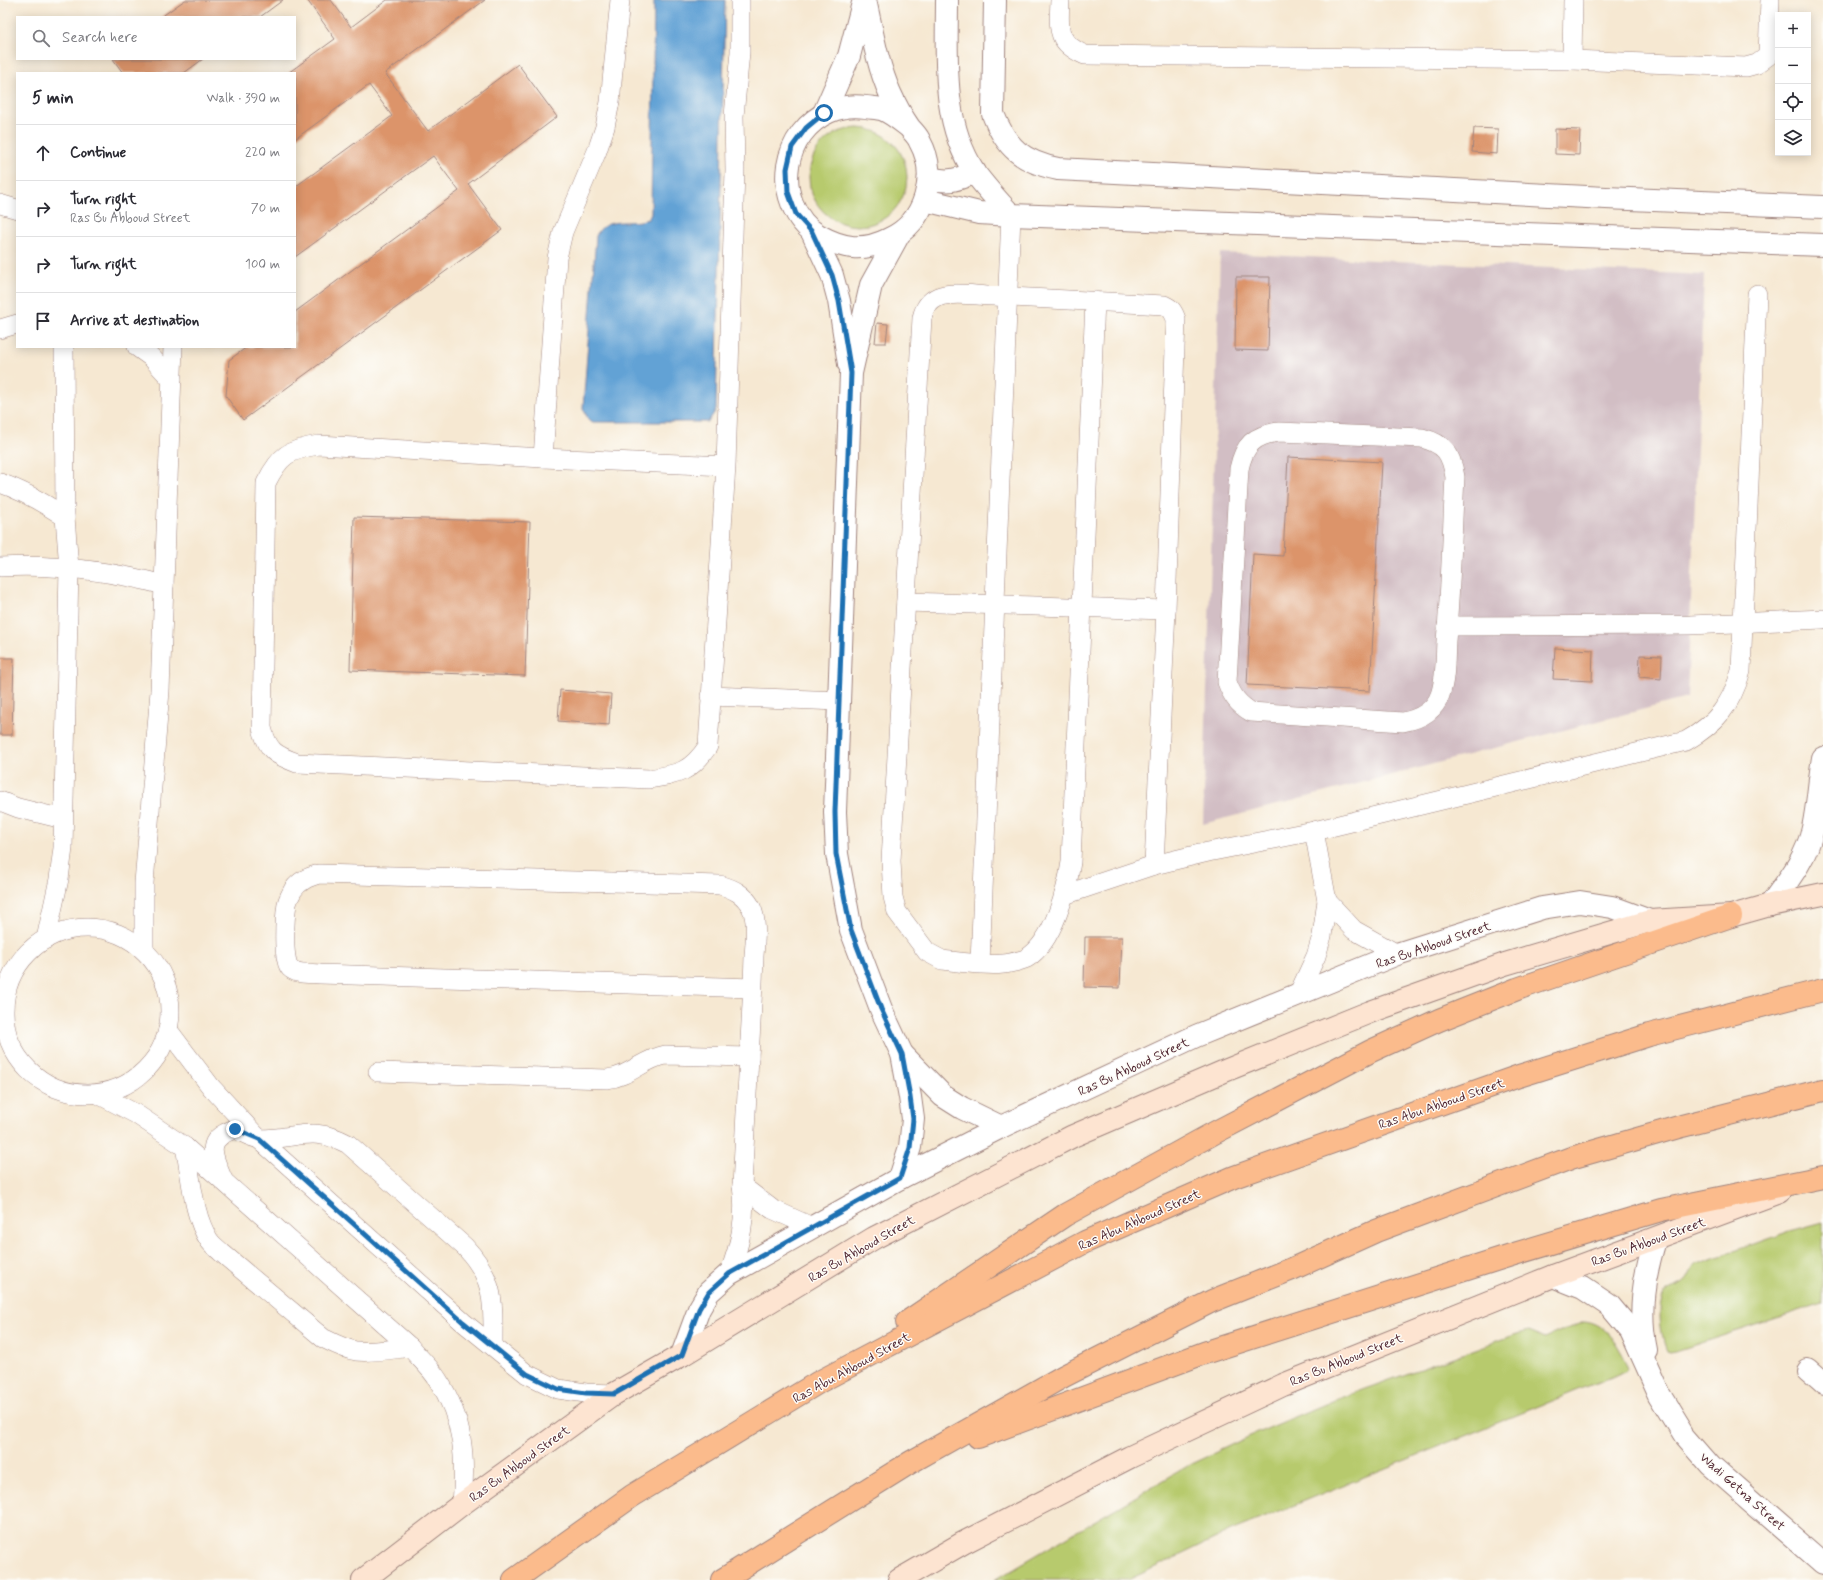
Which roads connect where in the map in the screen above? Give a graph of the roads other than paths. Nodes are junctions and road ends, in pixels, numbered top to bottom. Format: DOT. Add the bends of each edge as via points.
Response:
graph roads {
  1 [pos="620,0"];
  2 [pos="740,0"];
  3 [pos="865,0"];
  4 [pos="947,0"];
  5 [pos="995,0"];
  6 [pos="1060,0"];
  7 [pos="1572,0"];
  8 [pos="1770,0"];
  9 [pos="1572,60"];
  10 [pos="824,113"];
  11 [pos="909,127"];
  12 [pos="975,172"];
  13 [pos="929,178"];
  14 [pos="0,195"];
  15 [pos="16,195"];
  16 [pos="925,200"];
  17 [pos="0,204"];
  18 [pos="1823,207"];
  19 [pos="16,209"];
  20 [pos="1011,216"];
  21 [pos="812,232"];
  22 [pos="898,236"];
  23 [pos="1823,245"];
  24 [pos="1757,294"];
  25 [pos="1006,297"];
  26 [pos="1095,301"];
  27 [pos="16,324"];
  28 [pos="0,329"];
  29 [pos="64,348"];
  30 [pos="138,348"];
  31 [pos="173,348"];
  32 [pos="851,373"];
  33 [pos="172,380"];
  34 [pos="542,458"];
  35 [pos="726,466"];
  36 [pos="0,483"];
  37 [pos="65,517"];
  38 [pos="0,567"];
  39 [pos="69,568"];
  40 [pos="164,586"];
  41 [pos="906,602"];
  42 [pos="994,605"];
  43 [pos="1081,608"];
  44 [pos="1166,610"];
  45 [pos="1823,619"];
  46 [pos="1744,622"];
  47 [pos="1448,626"];
  48 [pos="710,696"];
  49 [pos="839,701"];
  50 [pos="1823,758"];
  51 [pos="0,801"];
  52 [pos="63,818"];
  53 [pos="1314,831"];
  54 [pos="1154,865"];
  55 [pos="1823,894"];
  56 [pos="1064,895"];
  57 [pos="1328,901"];
  58 [pos="1770,906"];
  59 [pos="1731,916"];
  60 [pos="1650,921"];
  61 [pos="46,939"];
  62 [pos="144,949"];
  63 [pos="1397,954"];
  64 [pos="980,963"];
  65 [pos="6,979"];
  66 [pos="753,988"];
  67 [pos="1823,990"];
  68 [pos="1298,995"];
  69 [pos="168,1030"];
  70 [pos="7,1048"];
  71 [pos="902,1054"];
  72 [pos="749,1057"];
  73 [pos="378,1072"];
  74 [pos="1823,1090"];
  75 [pos="98,1094"];
  76 [pos="1001,1127"];
  77 [pos="259,1139"];
  78 [pos="185,1147"];
  79 [pos="900,1178"];
  80 [pos="1818,1179"];
  81 [pos="224,1183"];
  82 [pos="742,1186"];
  83 [pos="812,1227"];
  84 [pos="1654,1240"];
  85 [pos="729,1274"];
  86 [pos="1553,1276"];
  87 [pos="492,1346"];
  88 [pos="410,1347"];
  89 [pos="682,1355"];
  90 [pos="1650,1370"];
  91 [pos="819,1382"];
  92 [pos="614,1394"];
  93 [pos="911,1462"];
  94 [pos="462,1504"];
  95 [pos="1823,1563"];
  96 [pos="363,1580"];
  97 [pos="514,1580"];
  98 [pos="722,1580"];
  99 [pos="899,1580"];
  1 -- 34 [label="lane" via="610,102 605,127 563,232 557,258"];
  2 -- 35 [label="lane" via="740,52 734,116 736,170"];
  3 -- 10 [label="street" via="849,56"];
  3 -- 11 [label="street" via="879,62 890,93"];
  4 -- 12 [label="street" via="949,102 954,126"];
  5 -- 18 [label="street" via="993,114 999,131 1010,146 1024,158 1040,166 1074,170 1606,198"];
  6 -- 9 [label="lane" via="1059,31 1064,42 1084,55"];
  7 -- 9 [label="lane"];
  8 -- 9 [label="lane" via="1768,56 1757,64 1746,67"];
  10 -- 11 [label="street" via="854,105 876,108 884,110"];
  10 -- 21 [label="street" via="806,128 792,147 787,169 788,192 796,214"];
  11 -- 13 [label="street" via="920,142 927,159"];
  12 -- 13 [label="street" via="956,180"];
  12 -- 20 [label="street"];
  13 -- 16 [label="street"];
  14 -- 15 [label="lane"];
  16 -- 20 [label="street" via="979,213"];
  16 -- 22 [label="street" via="914,220"];
  17 -- 19 [label="lane"];
  20 -- 23 [label="street"];
  20 -- 25 [label="lane"];
  21 -- 22 [label="street" via="832,243 855,248 877,245"];
  21 -- 32 [label="street" via="832,275"];
  22 -- 32 [label="street" via="871,285"];
  24 -- 46 [label="lane"];
  25 -- 26 [label="lane"];
  25 -- 41 [label="lane" via="948,294 938,297 924,309"];
  25 -- 42 [label="lane"];
  26 -- 43 [label="lane"];
  26 -- 44 [label="lane" via="1164,305 1171,308 1176,319"];
  27 -- 28 [label="lane"];
  29 -- 37 [label="lane"];
  30 -- 33 [label="lane" via="151,357"];
  31 -- 33 [label="lane"];
  32 -- 49 [label="street"];
  33 -- 40 [label="lane"];
  34 -- 35 [label="lane"];
  34 -- 48 [label="lane" via="319,445 298,448 274,466 266,483 262,728 266,742 274,753 297,764 649,779 670,776 688,769 699,759 708,746"];
  35 -- 48 [label="lane"];
  36 -- 37 [label="lane" via="41,501"];
  37 -- 39 [label="lane"];
  38 -- 39 [label="lane" via="31,565"];
  39 -- 40 [label="lane" via="130,576"];
  39 -- 52 [label="lane"];
  40 -- 62 [label="lane" via="160,691 144,883"];
  41 -- 42 [label="lane"];
  41 -- 64 [label="lane" via="891,861 893,898 897,912 927,952 942,960"];
  42 -- 43 [label="lane"];
  42 -- 64 [label="lane"];
  43 -- 44 [label="lane"];
  43 -- 56 [label="lane" via="1071,862"];
  44 -- 54 [label="lane"];
  45 -- 46 [label="lane"];
  46 -- 47 [label="lane" via="1690,625"];
  46 -- 53 [label="lane" via="1741,671 1736,689 1716,720 1686,741"];
  47 -- 47 [label="lane" via="1455,477 1446,450 1435,442 1422,438 1279,432 1267,434 1247,446 1241,457 1239,469 1227,682 1231,694 1239,705 1251,712 1403,722 1418,719 1432,709 1440,696"];
  48 -- 49 [label="lane"];
  49 -- 71 [label="street" via="836,854 851,930 881,1009"];
  50 -- 58 [label="street" via="1816,813 1809,842 1794,873"];
  51 -- 52 [label="lane" via="18,808"];
  52 -- 61 [label="lane" via="59,879"];
  53 -- 54 [label="lane"];
  53 -- 57 [label="lane"];
  54 -- 56 [label="lane"];
  55 -- 58 [label="street, Ras Bu Abboud Street"];
  56 -- 64 [label="lane" via="1048,935 1038,949 1027,958 1009,964"];
  57 -- 63 [label="lane" via="1354,930"];
  57 -- 68 [label="lane" via="1316,956"];
  58 -- 59 [label="street, Ras Bu Abboud Street"];
  59 -- 60 [label="street, Ras Bu Abboud Street"];
  59 -- 91 [label="highway" via="1517,989 1371,1051 1065,1215"];
  60 -- 63 [label="street, Ras Bu Abboud Street" via="1612,907 1580,902 1542,908"];
  60 -- 89 [label="street, Ras Bu Abboud Street" via="1505,964 1370,1012 1073,1136 874,1238"];
  61 -- 62 [label="lane" via="70,930 96,929 120,935"];
  61 -- 65 [label="lane" via="26,955"];
  62 -- 69 [label="lane" via="156,965 166,986 170,1008"];
  63 -- 68 [label="street, Ras Bu Abboud Street"];
  65 -- 70 [label="lane" via="4,1026"];
  66 -- 66 [label="lane" via="755,925 752,908 744,896 732,888 720,885 320,874 299,883 287,903 285,957 289,967 296,972"];
  66 -- 72 [label="lane"];
  67 -- 91 [label="highway, Ras Abu Abboud Street" via="1649,1035 1519,1076 1234,1177 1085,1242"];
  68 -- 76 [label="street, Ras Bu Abboud Street" via="1196,1036"];
  69 -- 75 [label="lane" via="159,1054 143,1073 122,1087"];
  69 -- 77 [label="lane" via="211,1087"];
  70 -- 75 [label="lane" via="28,1071 49,1086 73,1094"];
  71 -- 76 [label="street" via="942,1096"];
  71 -- 79 [label="street" via="913,1119 910,1148"];
  72 -- 73 [label="lane" via="665,1055 654,1057 618,1078 607,1079"];
  72 -- 82 [label="lane"];
  74 -- 93 [label="highway" via="1571,1158 1376,1231 1212,1301 1064,1376"];
  75 -- 78 [label="lane" via="136,1114"];
  76 -- 79 [label="street, Ras Bu Abboud Street"];
  77 -- 81 [label="lane" via="235,1129 216,1138 214,1154"];
  77 -- 87 [label="lane"];
  77 -- 87 [label="lane" via="306,1133 335,1137 359,1153 453,1236 477,1260 486,1275 491,1292"];
  78 -- 81 [label="lane"];
  78 -- 88 [label="lane" via="202,1224 209,1240 222,1253 323,1338 355,1351"];
  79 -- 83 [label="street, Ras Bu Abboud Street"];
  80 -- 84 [label="street, Ras Bu Abboud Street"];
  80 -- 93 [label="highway" via="1661,1210 1510,1255 1204,1353"];
  81 -- 88 [label="lane"];
  82 -- 83 [label="lane" via="772,1209"];
  82 -- 85 [label="lane" via="745,1201 744,1218 739,1248"];
  83 -- 85 [label="street, Ras Bu Abboud Street"];
  84 -- 86 [label="street, Ras Bu Abboud Street"];
  84 -- 90 [label="street, Wadi Getna Street" via="1646,1269 1642,1299 1642,1329"];
  85 -- 89 [label="street, Ras Bu Abboud Street" via="709,1292 699,1309"];
  86 -- 90 [label="street, Wadi Getna Street" via="1583,1288 1610,1306 1631,1331"];
  86 -- 99 [label="street, Ras Bu Abboud Street" via="1283,1385 1130,1457 963,1543"];
  87 -- 92 [label="lane" via="527,1374 558,1389"];
  88 -- 94 [label="lane" via="438,1379 453,1408 462,1439 465,1471"];
  89 -- 92 [label="street, Ras Bu Abboud Street"];
  90 -- 95 [label="street, Wadi Getna Street" via="1660,1396 1684,1434 1711,1465"];
  91 -- 97 [label="highway, Ras Abu Abboud Street" via="632,1496"];
  92 -- 94 [label="street, Ras Bu Abboud Street"];
  93 -- 98 [label="highway"];
  94 -- 96 [label="street, Ras Bu Abboud Street"];
}
